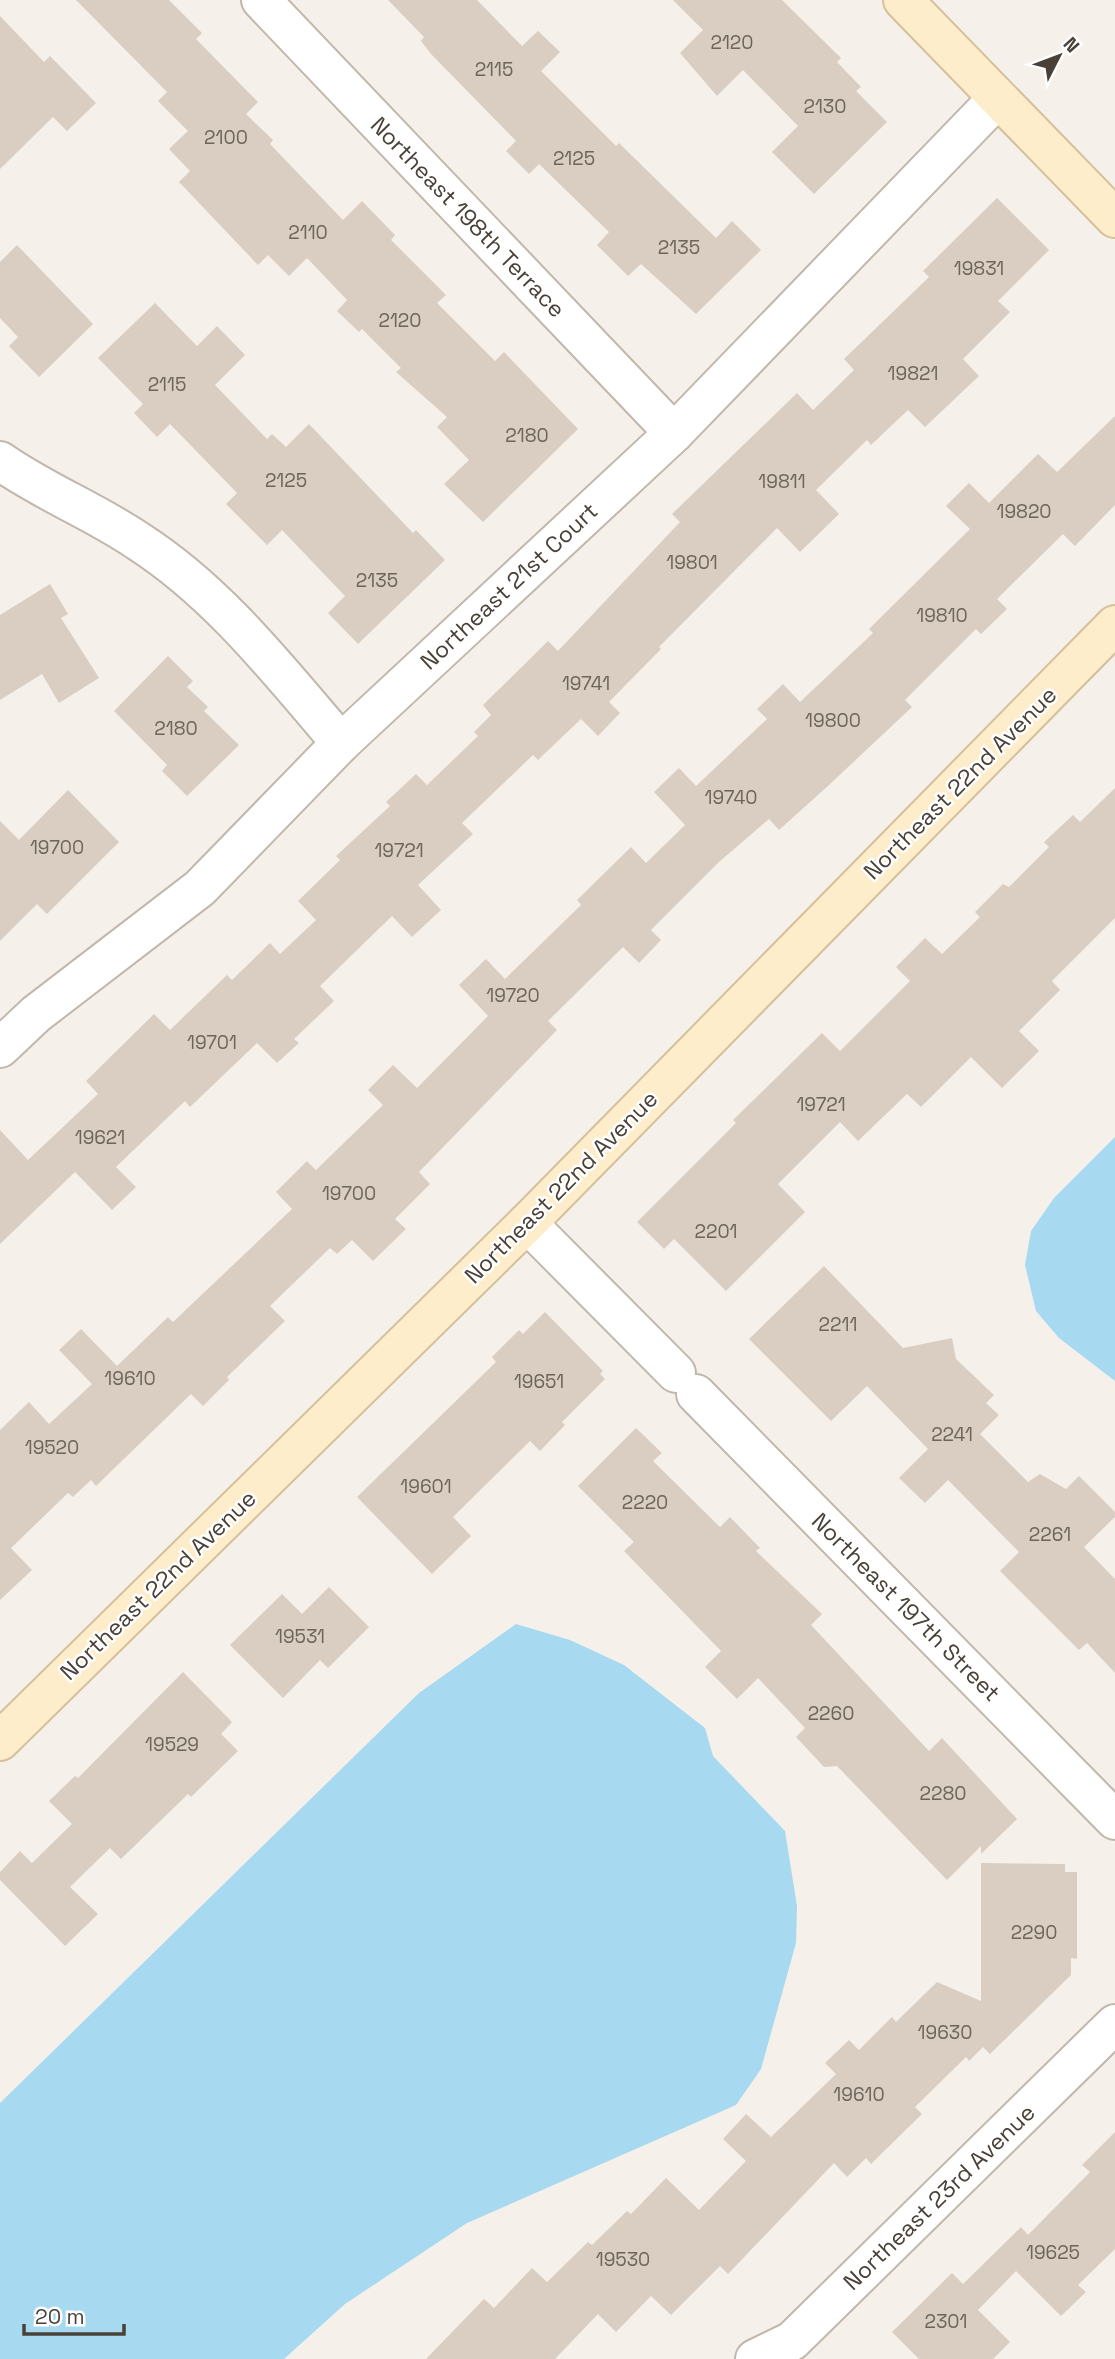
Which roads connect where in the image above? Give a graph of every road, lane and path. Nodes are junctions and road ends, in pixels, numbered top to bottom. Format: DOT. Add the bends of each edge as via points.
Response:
graph roads {
  1 [pos="261,0"];
  2 [pos="903,0"];
  3 [pos="997,99"];
  4 [pos="1115,218"];
  5 [pos="674,433"];
  6 [pos="0,461"];
  7 [pos="1115,625"];
  8 [pos="341,743"];
  9 [pos="0,1048"];
  10 [pos="527,1223"];
  11 [pos="0,1741"];
  12 [pos="1115,1820"];
  13 [pos="1115,2024"];
  14 [pos="801,2350"];
  15 [pos="755,2359"];
  1 -- 5 [label="street, Northeast 198th Terrace"];
  2 -- 3 [label="street"];
  3 -- 4 [label="street"];
  3 -- 5 [label="street, Northeast 21st Court"];
  5 -- 8 [label="street, Northeast 21st Court"];
  6 -- 8 [label="street" via="32,484 139,541 220,607"];
  7 -- 10 [label="street, Northeast 22nd Avenue"];
  8 -- 9 [label="street, Northeast 21st Court" via="200,888 36,1014"];
  10 -- 11 [label="street, Northeast 22nd Avenue"];
  10 -- 12 [label="street, Northeast 197th Street"];
  13 -- 14 [label="street, Northeast 23rd Avenue"];
  14 -- 15 [label="street, Northeast 23rd Avenue"];
}
